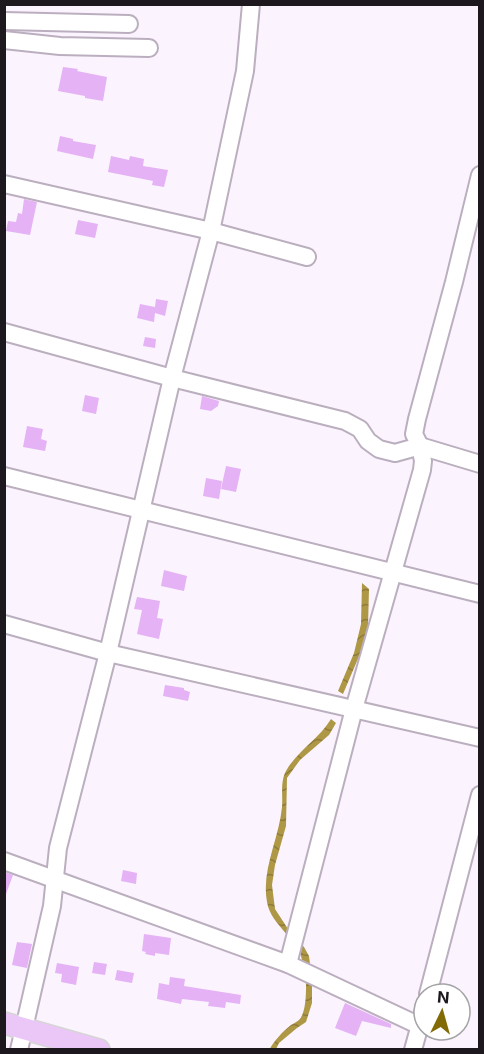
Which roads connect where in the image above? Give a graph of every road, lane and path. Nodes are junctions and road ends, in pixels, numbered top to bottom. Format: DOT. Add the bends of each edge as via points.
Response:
graph roads {
  1 [pos="251,4"];
  2 [pos="4,21"];
  3 [pos="129,24"];
  4 [pos="4,40"];
  5 [pos="149,48"];
  6 [pos="480,175"];
  7 [pos="4,184"];
  8 [pos="211,231"];
  9 [pos="307,256"];
  10 [pos="4,332"];
  11 [pos="172,378"];
  12 [pos="420,446"];
  13 [pos="480,464"];
  14 [pos="4,476"];
  15 [pos="141,510"];
  16 [pos="393,573"];
  17 [pos="480,594"];
  18 [pos="4,624"];
  19 [pos="108,653"];
  20 [pos="354,709"];
  21 [pos="480,738"];
  22 [pos="480,795"];
  23 [pos="4,861"];
  24 [pos="54,878"];
  25 [pos="288,964"];
  26 [pos="431,982"];
  27 [pos="412,1014"];
  28 [pos="15,1026"];
  29 [pos="19,1050"];
  30 [pos="99,1050"];
  1 -- 8 [label="street" via="246,71"];
  2 -- 3 [label="street"];
  4 -- 5 [label="street"];
  6 -- 12 [label="street" via="417,419 414,434"];
  7 -- 8 [label="street"];
  8 -- 9 [label="street"];
  8 -- 11 [label="street"];
  10 -- 11 [label="street"];
  11 -- 12 [label="street" via="345,421 360,429 379,449 395,453"];
  11 -- 15 [label="street"];
  12 -- 13 [label="street"];
  12 -- 16 [label="street" via="422,470"];
  14 -- 15 [label="street"];
  15 -- 16 [label="street"];
  15 -- 19 [label="street"];
  16 -- 17 [label="street"];
  16 -- 20 [label="street"];
  18 -- 19 [label="street"];
  19 -- 20 [label="street"];
  19 -- 24 [label="street" via="58,848"];
  20 -- 21 [label="street"];
  20 -- 25 [label="street"];
  22 -- 26 [label="street"];
  23 -- 24 [label="street"];
  24 -- 25 [label="street"];
  24 -- 28 [label="street" via="52,906"];
  25 -- 27 [label="street"];
  28 -- 29 [label="street"];
  28 -- 30 [label="main road"];
}
